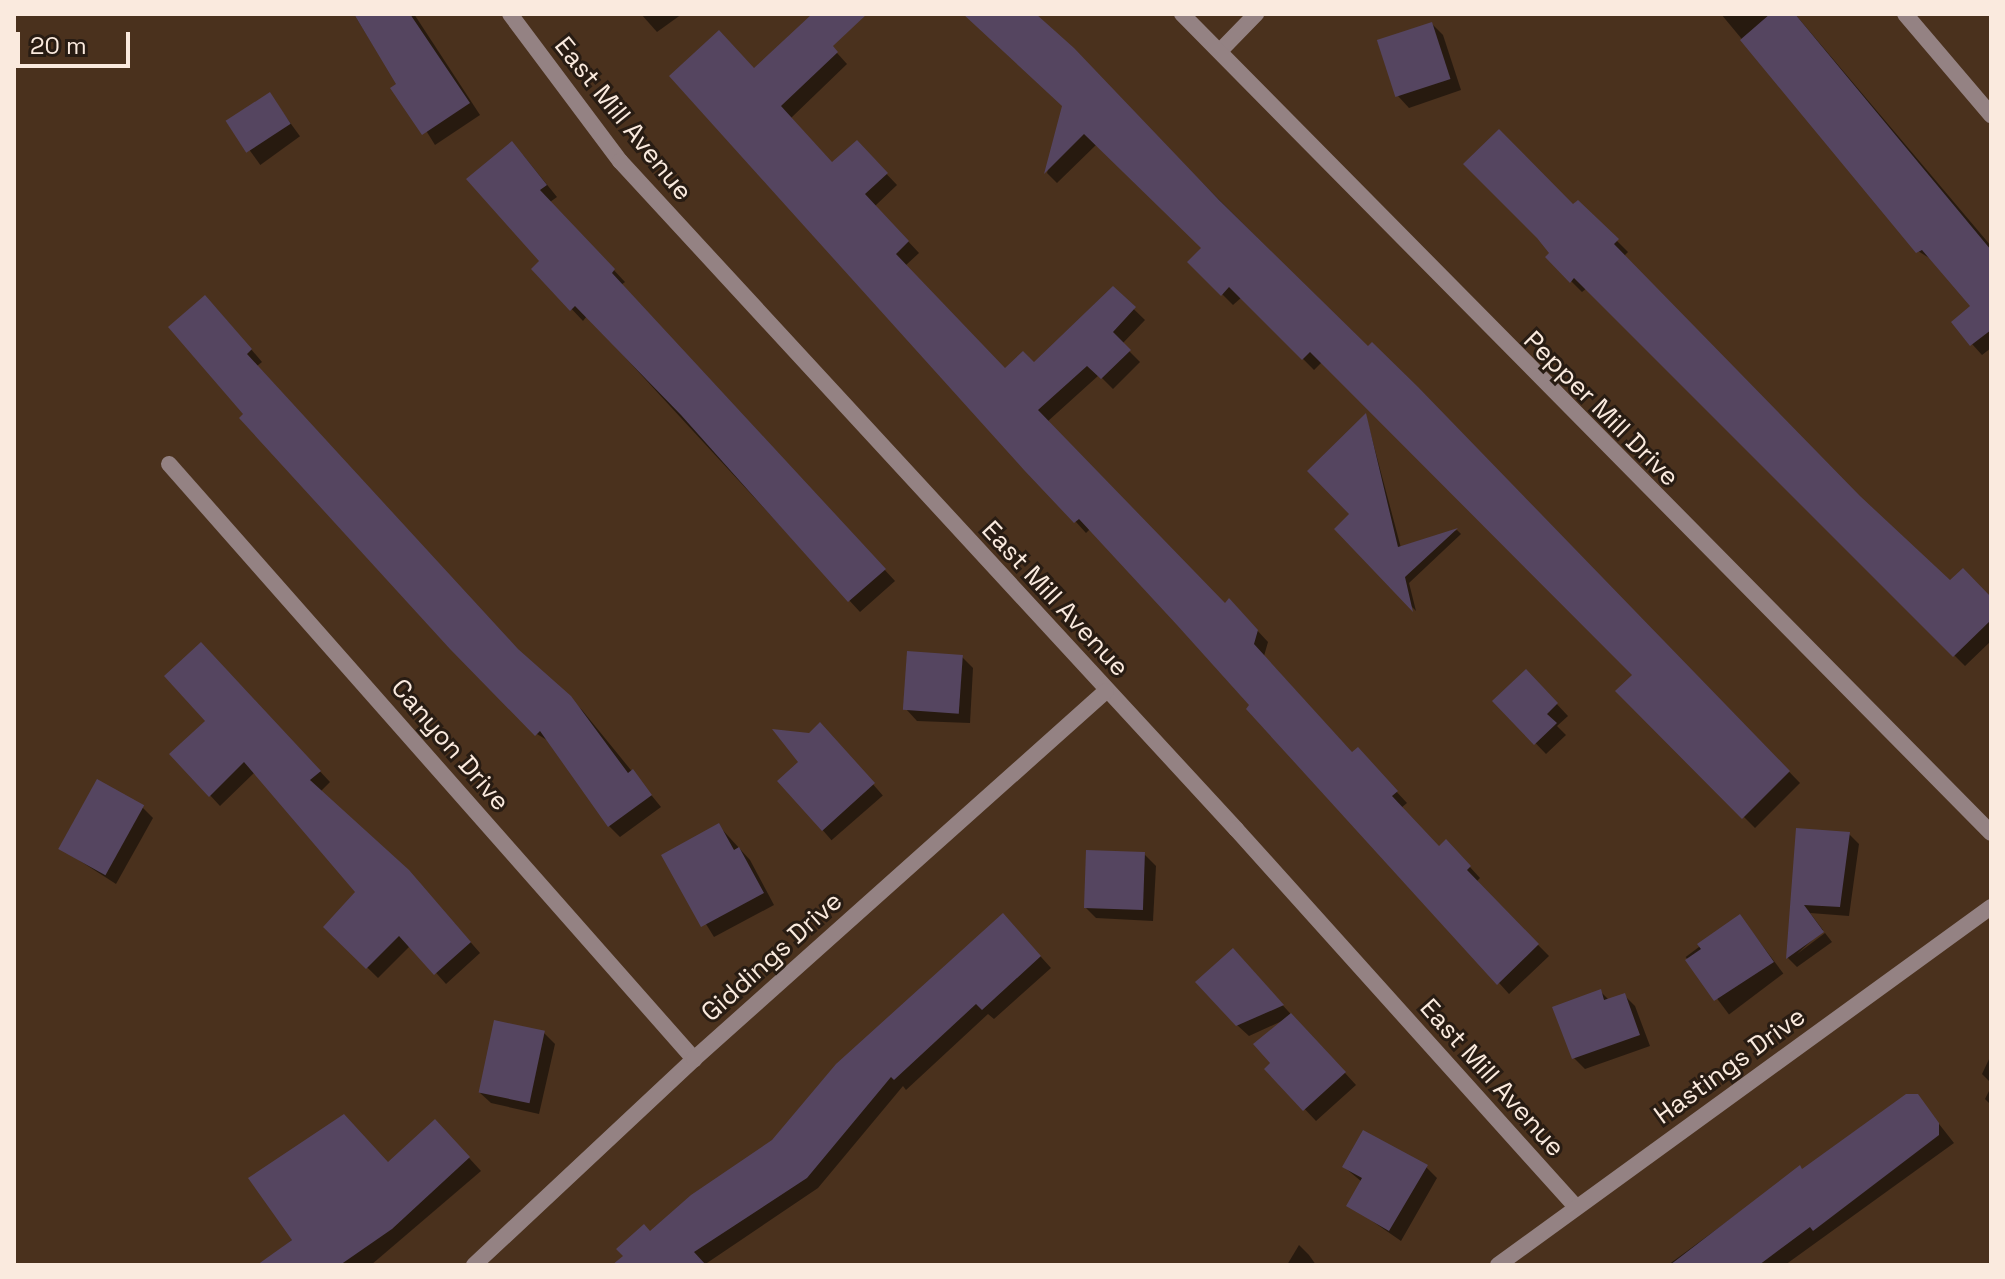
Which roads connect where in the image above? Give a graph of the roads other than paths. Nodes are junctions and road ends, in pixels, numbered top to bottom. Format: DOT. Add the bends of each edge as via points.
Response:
graph roads {
  1 [pos="510,14"];
  2 [pos="1182,14"];
  3 [pos="1256,14"];
  4 [pos="1905,14"];
  5 [pos="1220,51"];
  6 [pos="1991,115"];
  7 [pos="169,464"];
  8 [pos="1106,691"];
  9 [pos="1991,833"];
  10 [pos="1991,907"];
  11 [pos="694,1059"];
  12 [pos="1576,1207"];
  13 [pos="474,1265"];
  14 [pos="1498,1265"];
  1 -- 8 [label="street, East Mill Avenue" via="620,161"];
  2 -- 5 [label="street, Pepper Mill Drive"];
  3 -- 5 [label="street"];
  4 -- 6 [label="street"];
  5 -- 9 [label="street, Pepper Mill Drive"];
  7 -- 11 [label="street, Canyon Drive"];
  8 -- 11 [label="street, Giddings Drive"];
  8 -- 12 [label="street, East Mill Avenue"];
  10 -- 12 [label="street, Hastings Drive"];
  11 -- 13 [label="street, Giddings Drive"];
  12 -- 14 [label="street, Hastings Drive"];
}
